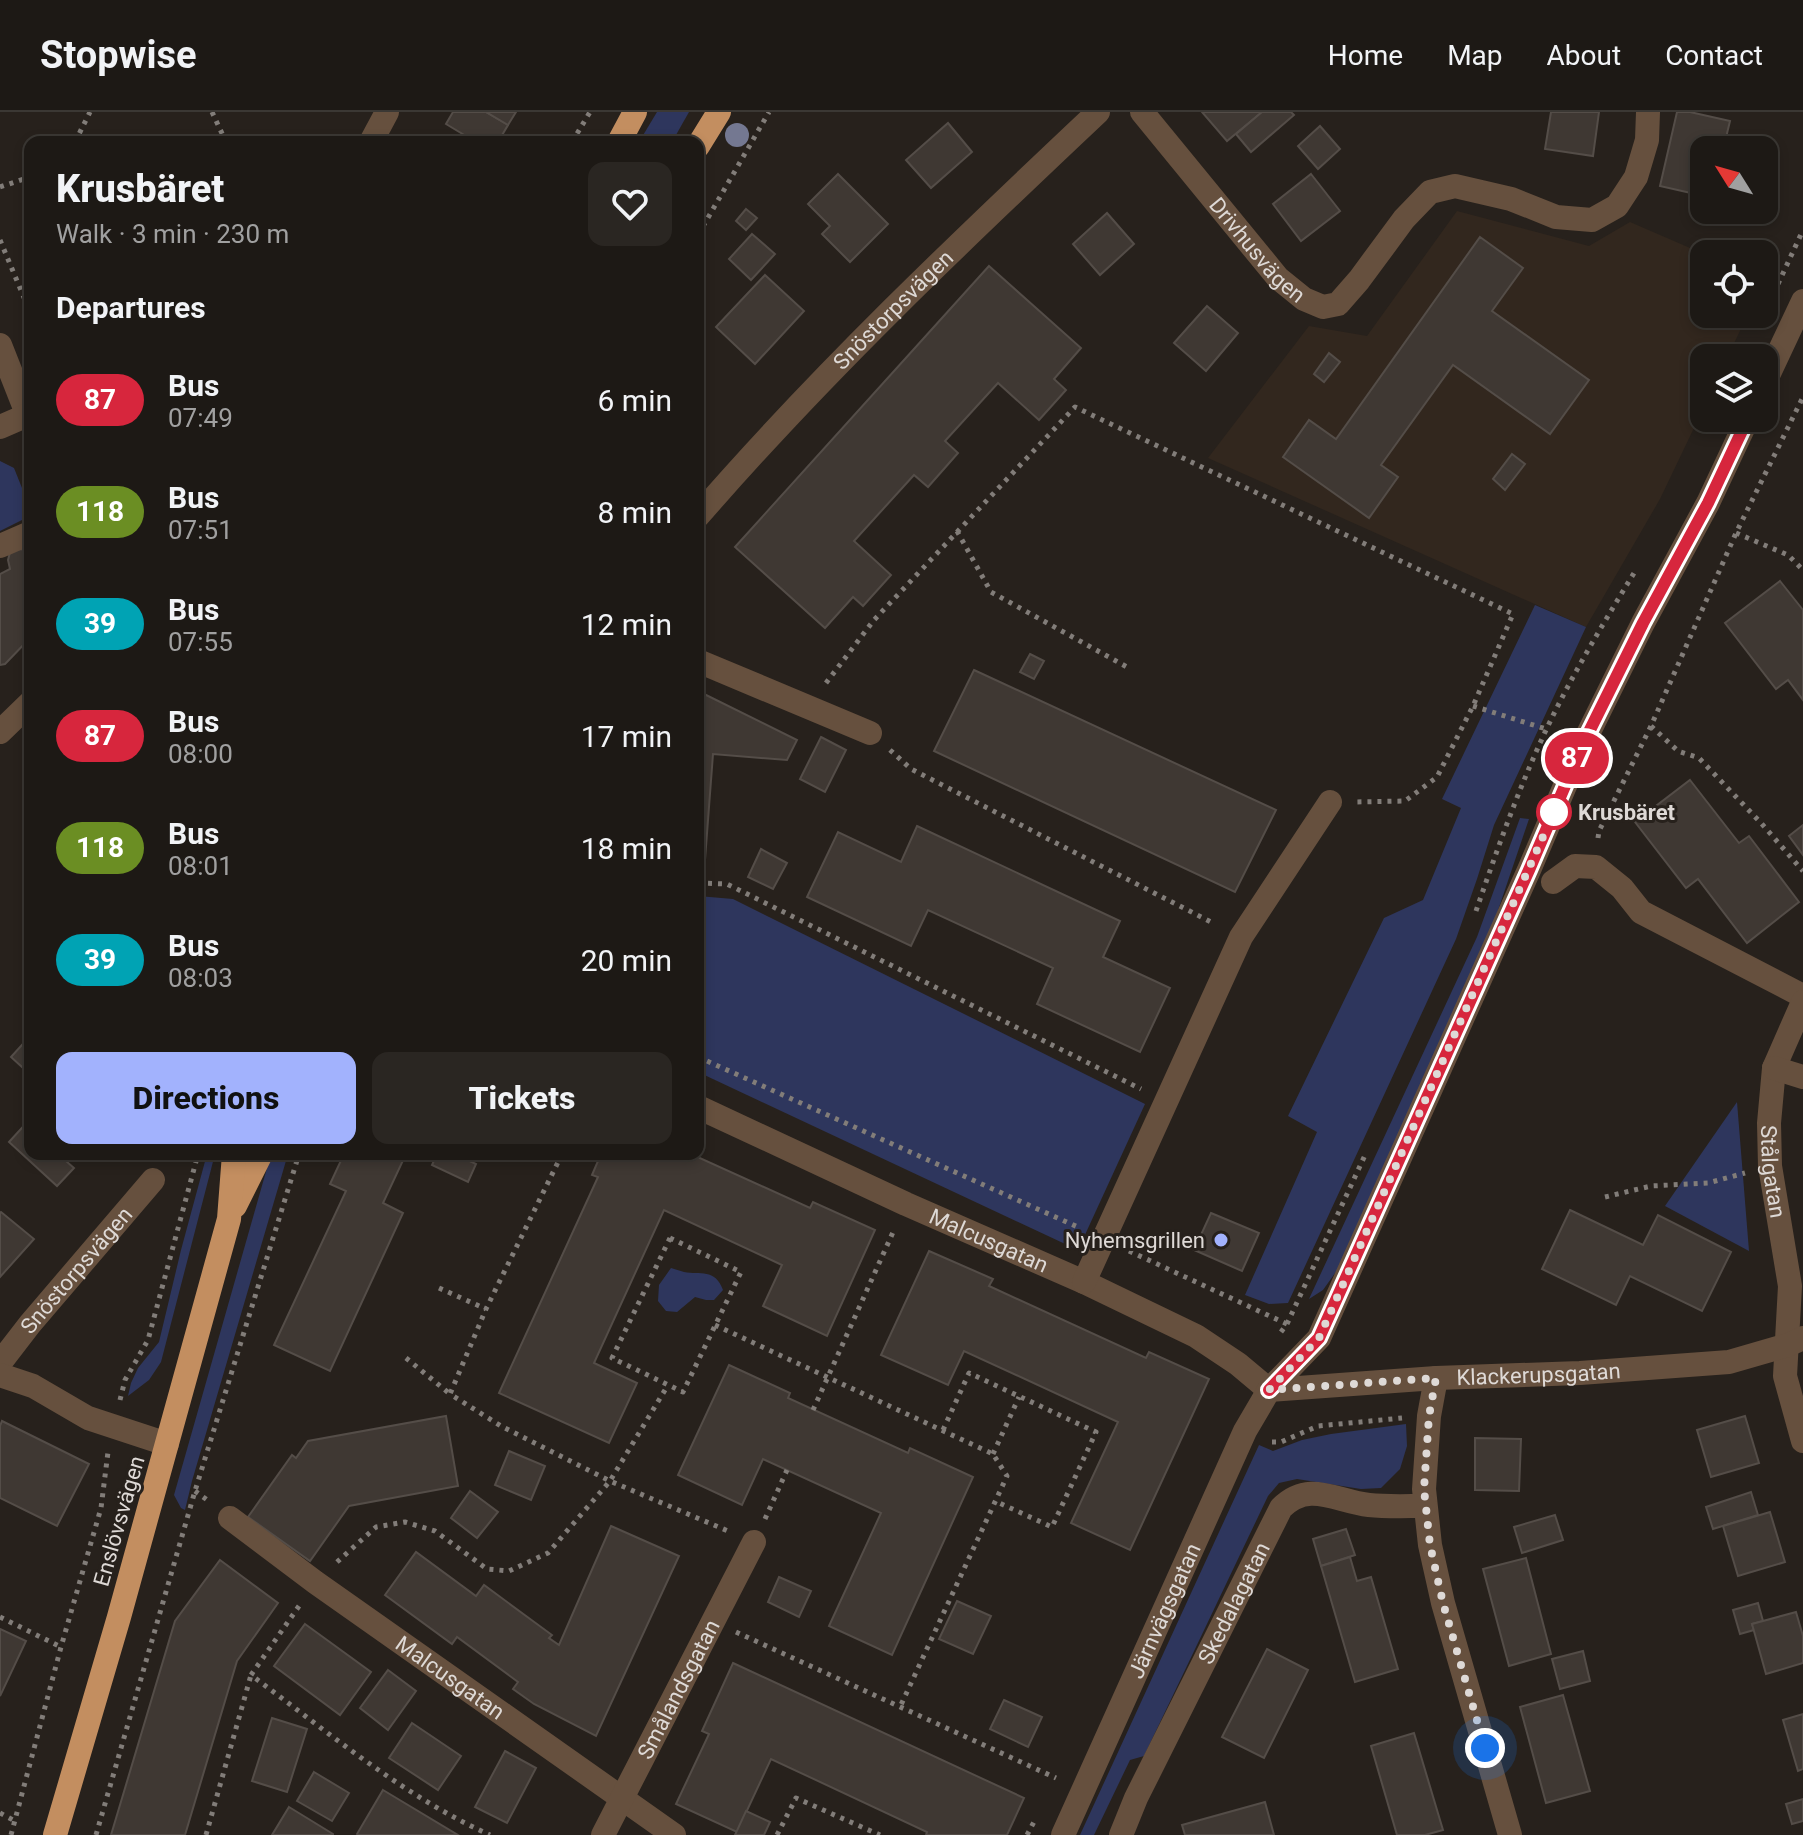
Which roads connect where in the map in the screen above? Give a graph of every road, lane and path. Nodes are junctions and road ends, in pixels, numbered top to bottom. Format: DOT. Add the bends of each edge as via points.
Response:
graph roads {
  1 [pos="90,112"];
  2 [pos="212,112"];
  3 [pos="387,112"];
  4 [pos="590,112"];
  5 [pos="635,112"];
  6 [pos="719,112"];
  7 [pos="769,112"];
  8 [pos="1098,112"];
  9 [pos="1142,112"];
  10 [pos="1648,112"];
  11 [pos="78,136"];
  12 [pos="223,136"];
  13 [pos="374,136"];
  14 [pos="576,136"];
  15 [pos="622,136"];
  16 [pos="704,136"];
  17 [pos="24,179"];
  18 [pos="0,187"];
  19 [pos="704,225"];
  20 [pos="1803,230"];
  21 [pos="0,240"];
  22 [pos="1778,284"];
  23 [pos="24,298"];
  24 [pos="1803,301"];
  25 [pos="0,345"];
  26 [pos="1778,354"];
  27 [pos="1803,397"];
  28 [pos="24,405"];
  29 [pos="24,419"];
  30 [pos="0,427"];
  31 [pos="1741,432"];
  32 [pos="704,509"];
  33 [pos="957,531"];
  34 [pos="1736,533"];
  35 [pos="24,536"];
  36 [pos="0,546"];
  37 [pos="1803,570"];
  38 [pos="704,663"];
  39 [pos="1127,667"];
  40 [pos="808,706"];
  41 [pos="1473,706"];
  42 [pos="24,709"];
  43 [pos="1651,726"];
  44 [pos="1546,729"];
  45 [pos="0,732"];
  46 [pos="870,733"];
  47 [pos="1330,802"];
  48 [pos="1596,867"];
  49 [pos="1803,871"];
  50 [pos="1553,882"];
  51 [pos="704,883"];
  52 [pos="1241,937"];
  53 [pos="1803,996"];
  54 [pos="1803,1002"];
  55 [pos="704,1060"];
  56 [pos="1774,1068"];
  57 [pos="1803,1077"];
  58 [pos="1166,1101"];
  59 [pos="704,1110"];
  60 [pos="196,1160"];
  61 [pos="234,1160"];
  62 [pos="258,1160"];
  63 [pos="297,1160"];
  64 [pos="559,1160"];
  65 [pos="1770,1166"];
  66 [pos="153,1180"];
  67 [pos="1605,1197"];
  68 [pos="906,1204"];
  69 [pos="229,1219"];
  70 [pos="1104,1239"];
  71 [pos="1084,1282"];
  72 [pos="439,1288"];
  73 [pos="486,1309"];
  74 [pos="715,1325"];
  75 [pos="1319,1338"];
  76 [pos="1795,1341"];
  77 [pos="406,1358"];
  78 [pos="0,1363"];
  79 [pos="0,1375"];
  80 [pos="828,1377"];
  81 [pos="1436,1378"];
  82 [pos="668,1385"];
  83 [pos="1269,1390"];
  84 [pos="450,1394"];
  85 [pos="1019,1397"];
  86 [pos="813,1410"];
  87 [pos="112,1428"];
  88 [pos="943,1430"];
  89 [pos="1803,1441"];
  90 [pos="167,1444"];
  91 [pos="993,1454"];
  92 [pos="787,1470"];
  93 [pos="610,1481"];
  94 [pos="995,1501"];
  95 [pos="1425,1506"];
  96 [pos="230,1518"];
  97 [pos="754,1542"];
  98 [pos="315,1582"];
  99 [pos="0,1617"];
  100 [pos="714,1621"];
  101 [pos="61,1647"];
  102 [pos="251,1675"];
  103 [pos="900,1707"];
  104 [pos="1056,1778"];
  105 [pos="622,1798"];
  106 [pos="0,1813"];
  107 [pos="15,1821"];
  108 [pos="11,1835"];
  109 [pos="55,1835"];
  110 [pos="96,1835"];
  111 [pos="206,1835"];
  112 [pos="490,1835"];
  113 [pos="603,1835"];
  114 [pos="674,1835"];
  115 [pos="777,1835"];
  116 [pos="880,1835"];
  117 [pos="1063,1835"];
  118 [pos="1121,1835"];
  119 [pos="1510,1835"];
  1 -- 11 [label="path"];
  2 -- 12 [label="path"];
  3 -- 13 [label="street"];
  4 -- 14 [label="path"];
  5 -- 15 [label="highway"];
  6 -- 16 [label="highway"];
  7 -- 19 [label="path"];
  8 -- 32 [label="street, Snöstorpsvägen" via="835,367"];
  9 -- 10 [label="street, Drivhusvägen" via="1278,278 1323,307 1338,304 1430,192 1455,186 1511,199 1556,217 1592,220 1617,206 1636,177 1647,140"];
  17 -- 18 [label="path"];
  20 -- 22 [label="path"];
  21 -- 23 [label="path"];
  24 -- 26 [label="street"];
  25 -- 28 [label="street"];
  27 -- 34 [label="path"];
  29 -- 30 [label="street"];
  31 -- 75 [label="street, Järnvägsgatan" via="1582,746"];
  33 -- 39 [label="path" via="991,592"];
  33 -- 40 [label="path" via="874,620"];
  33 -- 41 [label="path" via="1075,407 1513,614"];
  34 -- 37 [label="path" via="1788,555"];
  34 -- 43 [label="path"];
  35 -- 36 [label="street"];
  38 -- 40 [label="street"];
  40 -- 46 [label="street"];
  41 -- 44 [label="path"];
  41 -- 47 [label="path" via="1437,777 1405,801"];
  42 -- 45 [label="street"];
  43 -- 48 [label="path" via="1599,831"];
  43 -- 49 [label="path" via="1678,751 1699,758"];
  46 -- 52 [label="path" via="911,769"];
  47 -- 52 [label="street"];
  48 -- 50 [label="street" via="1575,866"];
  48 -- 53 [label="street" via="1641,912"];
  51 -- 58 [label="path" via="727,884"];
  52 -- 58 [label="street"];
  54 -- 56 [label="street, Stålgatan"];
  55 -- 70 [label="path"];
  56 -- 57 [label="street"];
  56 -- 65 [label="street, Stålgatan"];
  58 -- 70 [label="street"];
  59 -- 68 [label="street, Malcusgatan"];
  60 -- 87 [label="path" via="148,1340 125,1380"];
  61 -- 69 [label="highway, Enslövsvägen"];
  62 -- 69 [label="highway, Enslövsvägen"];
  63 -- 110 [label="path"];
  64 -- 73 [label="path"];
  65 -- 67 [label="path" via="1708,1183 1651,1186"];
  65 -- 76 [label="street, Stålgatan"];
  66 -- 78 [label="street, Snöstorpsvägen"];
  68 -- 71 [label="street, Malcusgatan"];
  68 -- 80 [label="path"];
  69 -- 90 [label="highway, Enslövsvägen"];
  70 -- 71 [label="street"];
  70 -- 75 [label="path"];
  71 -- 83 [label="street, Malcusgatan" via="1196,1336"];
  72 -- 73 [label="path"];
  73 -- 84 [label="path"];
  74 -- 80 [label="path"];
  74 -- 82 [label="path" via="683,1392"];
  74 -- 82 [label="path" via="741,1272 670,1238 612,1358"];
  75 -- 83 [label="street, Järnvägsgatan"];
  76 -- 81 [label="street, Klackerupsgatan" via="1729,1362"];
  76 -- 89 [label="street, Stålgatan" via="1785,1376"];
  77 -- 84 [label="path"];
  79 -- 87 [label="street" via="33,1386"];
  80 -- 86 [label="path"];
  80 -- 88 [label="path"];
  81 -- 83 [label="street, Klackerupsgatan"];
  81 -- 95 [label="street"];
  82 -- 93 [label="path"];
  83 -- 117 [label="street, Järnvägsgatan" via="1245,1431"];
  84 -- 93 [label="path"];
  85 -- 88 [label="path" via="969,1373"];
  85 -- 91 [label="path"];
  85 -- 94 [label="path" via="1096,1432 1052,1527"];
  87 -- 90 [label="street"];
  87 -- 101 [label="path" via="101,1508"];
  88 -- 91 [label="path"];
  90 -- 109 [label="highway, Enslövsvägen"];
  91 -- 94 [label="path" via="1007,1476"];
  92 -- 97 [label="path"];
  93 -- 97 [label="path"];
  93 -- 98 [label="path" via="548,1553 509,1571 487,1569 435,1531 405,1522 376,1527"];
  94 -- 103 [label="path"];
  95 -- 118 [label="street, Skedalagatan" via="1369,1505 1313,1493 1292,1497 1281,1508"];
  95 -- 119 [label="street" via="1443,1603"];
  96 -- 98 [label="street, Malcusgatan"];
  97 -- 100 [label="street, Smålandsgatan"];
  98 -- 102 [label="path"];
  98 -- 105 [label="street, Malcusgatan"];
  99 -- 101 [label="path"];
  100 -- 103 [label="path"];
  100 -- 105 [label="street, Smålandsgatan"];
  101 -- 107 [label="path"];
  102 -- 111 [label="path"];
  102 -- 112 [label="path" via="392,1778"];
  103 -- 104 [label="path"];
  105 -- 113 [label="street, Smålandsgatan"];
  105 -- 114 [label="street, Malcusgatan"];
  106 -- 107 [label="path"];
  107 -- 108 [label="path"];
  115 -- 116 [label="path" via="796,1798"];
}
